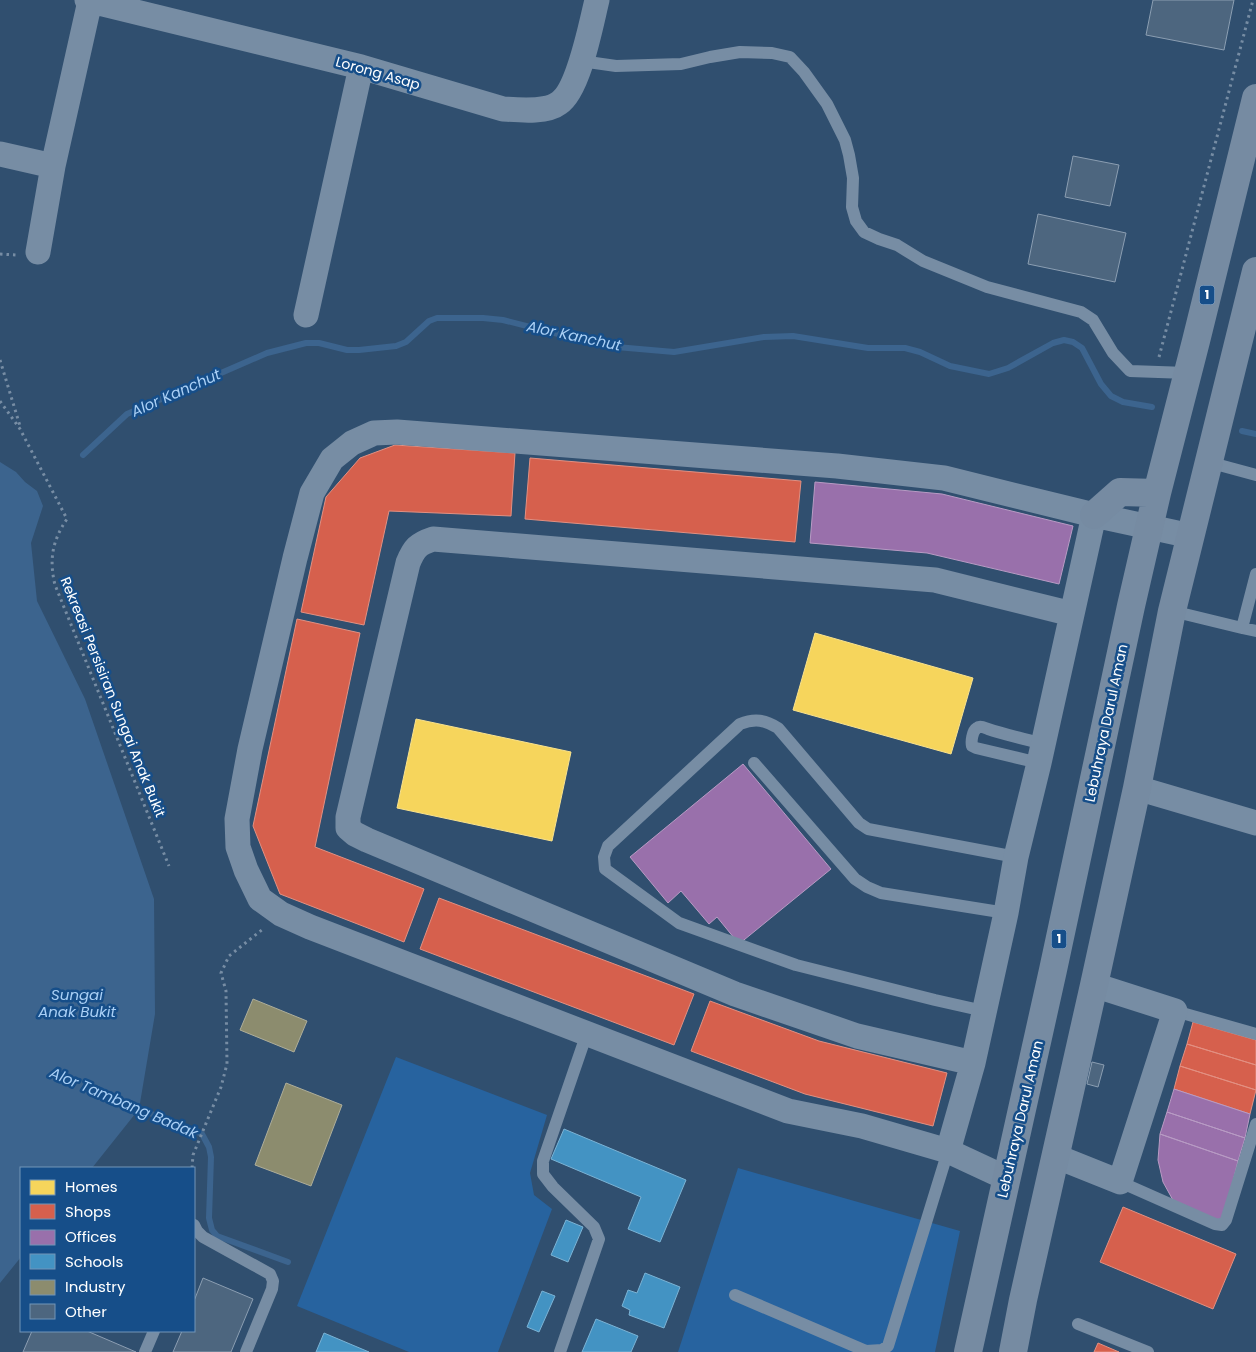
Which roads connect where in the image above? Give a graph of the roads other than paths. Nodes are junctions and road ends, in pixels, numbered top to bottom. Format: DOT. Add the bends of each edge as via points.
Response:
graph roads {
  1 [pos="88,0"];
  2 [pos="597,0"];
  3 [pos="581,61"];
  4 [pos="361,67"];
  5 [pos="1256,98"];
  6 [pos="0,154"];
  7 [pos="53,166"];
  8 [pos="38,252"];
  9 [pos="1256,271"];
  10 [pos="306,315"];
  11 [pos="1248,342"];
  12 [pos="1187,373"];
  13 [pos="1208,462"];
  14 [pos="1256,476"];
  15 [pos="1157,493"];
  16 [pos="1094,515"];
  17 [pos="1150,527"];
  18 [pos="1191,536"];
  19 [pos="1256,574"];
  20 [pos="1172,611"];
  21 [pos="1072,614"];
  22 [pos="1242,628"];
  23 [pos="1256,631"];
  24 [pos="1041,753"];
  25 [pos="754,763"];
  26 [pos="1137,788"];
  27 [pos="1256,823"];
  28 [pos="1016,857"];
  29 [pos="1006,913"];
  30 [pos="1094,985"];
  31 [pos="984,1010"];
  32 [pos="1175,1010"];
  33 [pos="587,1033"];
  34 [pos="1256,1034"];
  35 [pos="972,1063"];
  36 [pos="1256,1124"];
  37 [pos="948,1151"];
  38 [pos="1054,1156"];
  39 [pos="1006,1178"];
  40 [pos="1120,1182"];
  41 [pos="195,1228"];
  42 [pos="735,1295"];
  43 [pos="1078,1324"];
  44 [pos="150,1332"];
  45 [pos="145,1352"];
  46 [pos="246,1352"];
  47 [pos="560,1352"];
  48 [pos="968,1352"];
  49 [pos="1013,1352"];
  50 [pos="1148,1352"];
  1 -- 4 [label="street, Lorong Asap"];
  1 -- 7 [label="street"];
  2 -- 3 [label="street, Lorong Asap"];
  3 -- 4 [label="street, Lorong Asap" via="571,90 560,103 550,108 522,111 503,109"];
  3 -- 12 [label="lane" via="616,66 681,64 740,52 790,57 827,104 845,140 853,178 852,207 864,232 987,287 1081,312 1094,320 1113,353 1130,370"];
  4 -- 10 [label="street"];
  5 -- 12 [label="main road, Lebuhraya Darul Aman / 1"];
  6 -- 7 [label="street"];
  7 -- 8 [label="street"];
  9 -- 11 [label="main road"];
  11 -- 13 [label="main road"];
  12 -- 15 [label="main road, Lebuhraya Darul Aman / 1"];
  13 -- 14 [label="lane"];
  13 -- 18 [label="main road"];
  15 -- 16 [label="main road" via="1120,492"];
  15 -- 17 [label="main road, Lebuhraya Darul Aman / 1"];
  16 -- 17 [label="street"];
  16 -- 21 [label="street"];
  16 -- 33 [label="street" via="944,478 837,466 397,432 374,433 352,443 332,459 312,493 250,749 237,819 238,847 246,870 260,899 281,914"];
  17 -- 18 [label="street"];
  17 -- 39 [label="main road, Lebuhraya Darul Aman / 1"];
  18 -- 20 [label="main road"];
  19 -- 22 [label="lane"];
  20 -- 22 [label="lane"];
  20 -- 26 [label="main road"];
  21 -- 24 [label="street"];
  21 -- 35 [label="street" via="935,580 433,539 421,543 408,563 348,817 348,828 367,840 735,994 857,1036"];
  22 -- 23 [label="lane"];
  24 -- 24 [label="lane" via="980,727 975,730 971,742 976,748"];
  24 -- 28 [label="street"];
  25 -- 29 [label="lane" via="856,879 867,887 881,893"];
  26 -- 27 [label="street"];
  26 -- 30 [label="main road"];
  28 -- 29 [label="street"];
  28 -- 31 [label="lane" via="868,829 859,823 778,728 750,720 740,724 608,846 604,857 605,869 679,923 796,965"];
  29 -- 31 [label="street"];
  30 -- 32 [label="street"];
  30 -- 38 [label="main road"];
  31 -- 35 [label="street"];
  32 -- 34 [label="lane"];
  32 -- 40 [label="street"];
  33 -- 37 [label="street" via="788,1111 862,1126"];
  33 -- 47 [label="lane" via="543,1161 543,1174 594,1227 599,1238"];
  35 -- 37 [label="street"];
  36 -- 40 [label="lane" via="1222,1225"];
  37 -- 39 [label="street"];
  37 -- 42 [label="lane" via="888,1346 882,1350 866,1351"];
  38 -- 40 [label="street"];
  38 -- 49 [label="main road"];
  39 -- 48 [label="main road, Lebuhraya Darul Aman / 1"];
  41 -- 46 [label="lane" via="204,1238 270,1274 273,1280"];
  43 -- 50 [label="lane"];
  44 -- 45 [label="lane"];
}
